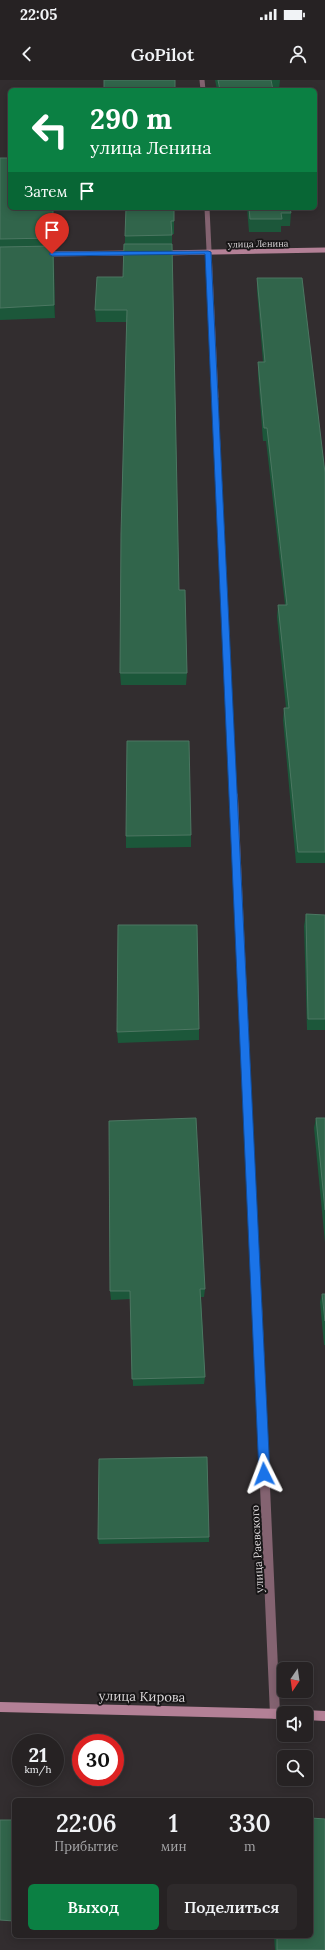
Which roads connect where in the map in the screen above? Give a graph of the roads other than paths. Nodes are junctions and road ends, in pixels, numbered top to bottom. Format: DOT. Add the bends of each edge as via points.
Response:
graph roads {
  1 [pos="207,210"];
  2 [pos="325,250"];
  3 [pos="208,252"];
  4 [pos="137,253"];
  5 [pos="152,253"];
  6 [pos="36,254"];
  7 [pos="280,1706"];
  8 [pos="0,1707"];
  9 [pos="277,1714"];
  10 [pos="313,1715"];
  11 [pos="325,1716"];
  1 -- 3 [label="street, улица Раевского"];
  2 -- 3 [label="main road, улица Ленина"];
  3 -- 5 [label="main road, улица Ленина"];
  3 -- 7 [label="street, улица Раевского"];
  4 -- 6 [label="main road"];
  8 -- 9 [label="main road, улица Кирова"];
  10 -- 11 [label="main road"];
}
